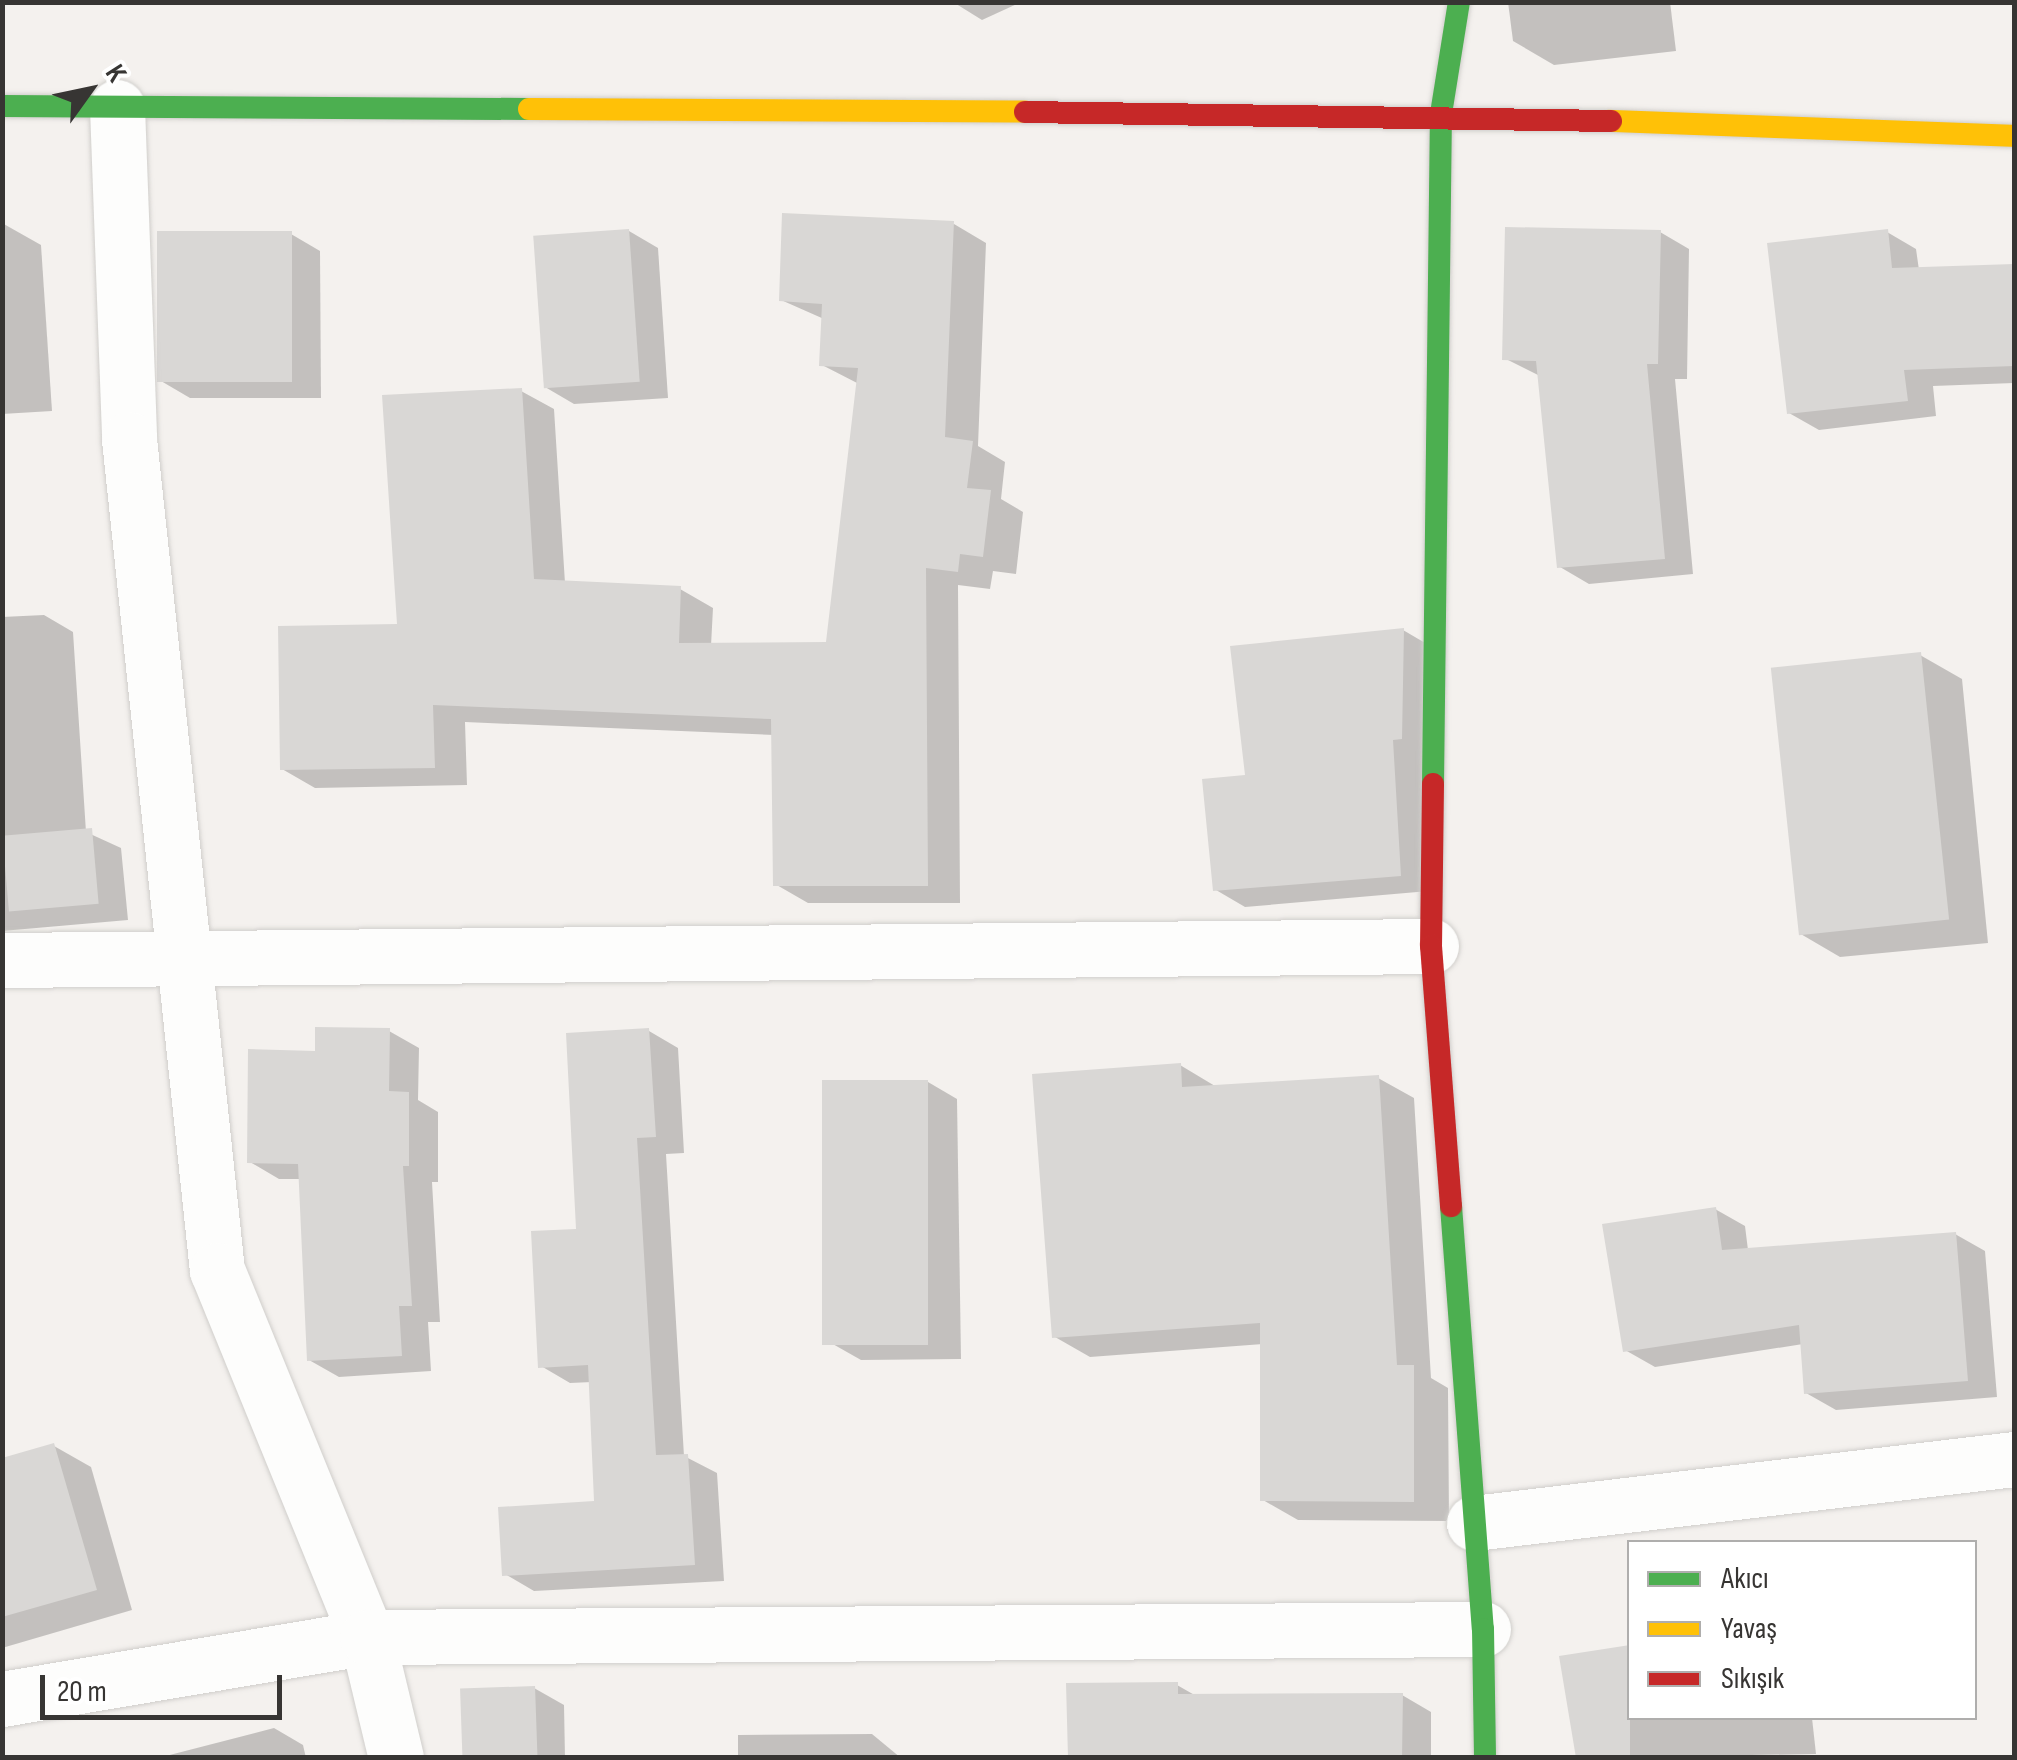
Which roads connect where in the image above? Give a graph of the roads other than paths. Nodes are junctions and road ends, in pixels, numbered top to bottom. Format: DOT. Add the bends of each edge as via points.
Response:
graph roads {
  1 [pos="1459,2"];
  2 [pos="2,106"];
  3 [pos="116,107"];
  4 [pos="1442,114"];
  5 [pos="2014,136"];
  6 [pos="1431,946"];
  7 [pos="186,958"];
  8 [pos="2,960"];
  9 [pos="2014,1459"];
  10 [pos="1474,1523"];
  11 [pos="1483,1629"];
  12 [pos="367,1637"];
  13 [pos="2,1699"];
  14 [pos="396,1758"];
  15 [pos="1486,1758"];
  1 -- 4 [label="street"];
  2 -- 3 [label="street"];
  3 -- 4 [label="street"];
  3 -- 7 [label="street" via="129,439"];
  4 -- 5 [label="street"];
  4 -- 6 [label="street"];
  6 -- 7 [label="street"];
  6 -- 10 [label="street"];
  7 -- 8 [label="street"];
  7 -- 12 [label="street" via="218,1270"];
  9 -- 10 [label="street"];
  10 -- 11 [label="street"];
  11 -- 12 [label="street"];
  11 -- 15 [label="street"];
  12 -- 13 [label="street"];
  12 -- 14 [label="street"];
}
